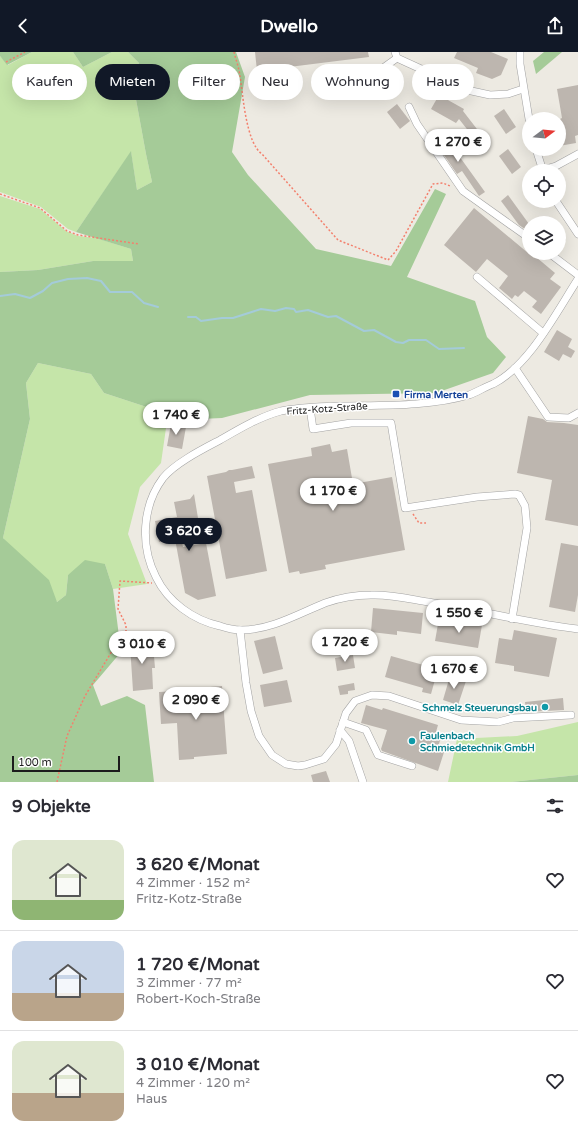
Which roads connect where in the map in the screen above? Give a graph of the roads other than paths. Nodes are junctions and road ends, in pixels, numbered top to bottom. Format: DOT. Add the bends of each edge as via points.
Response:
graph roads {
  1 [pos="520,52"];
  2 [pos="396,55"];
  3 [pos="386,64"];
  4 [pos="523,89"];
  5 [pos="409,107"];
  6 [pos="528,112"];
  7 [pos="578,154"];
  8 [pos="560,164"];
  9 [pos="561,208"];
  10 [pos="522,233"];
  11 [pos="578,234"];
  12 [pos="558,260"];
  13 [pos="578,275"];
  14 [pos="477,277"];
  15 [pos="578,279"];
  16 [pos="543,333"];
  17 [pos="515,368"];
  18 [pos="310,408"];
  19 [pos="578,414"];
  20 [pos="512,619"];
  21 [pos="578,629"];
  22 [pos="240,630"];
  23 [pos="571,715"];
  24 [pos="343,722"];
  25 [pos="340,730"];
  26 [pos="412,766"];
  27 [pos="363,782"];
  1 -- 4 [label="street"];
  2 -- 3 [label="street"];
  2 -- 4 [label="street" via="467,90 490,96"];
  4 -- 6 [label="street"];
  5 -- 10 [label="street" via="417,124 463,191"];
  7 -- 8 [label="street"];
  9 -- 11 [label="street"];
  12 -- 13 [label="street"];
  14 -- 16 [label="street"];
  15 -- 16 [label="street, Fritz-Kotz-Straße"];
  16 -- 17 [label="street, Fritz-Kotz-Straße"];
  17 -- 18 [label="street, Fritz-Kotz-Straße" via="496,382 469,394 428,403"];
  17 -- 19 [label="street" via="548,417 569,418"];
  18 -- 20 [label="street" via="312,428 351,423 390,423 405,508 477,497 519,495 525,506 528,528"];
  18 -- 22 [label="street, Fritz-Kotz-Straße" via="282,411 252,422 189,457 164,477 150,501 145,527 147,555 156,578 168,596 199,620"];
  20 -- 21 [label="street, Fritz-Kotz-Straße"];
  20 -- 22 [label="street, Fritz-Kotz-Straße" via="451,606 371,595 328,602 276,624"];
  22 -- 25 [label="street" via="250,711 259,736 272,755 286,764 298,766 324,759 336,744"];
  23 -- 24 [label="street" via="512,718 498,722 461,720 389,696 372,695 355,701"];
  24 -- 25 [label="street"];
  24 -- 26 [label="street" via="366,730 378,755"];
  25 -- 27 [label="street" via="349,741"];
}
